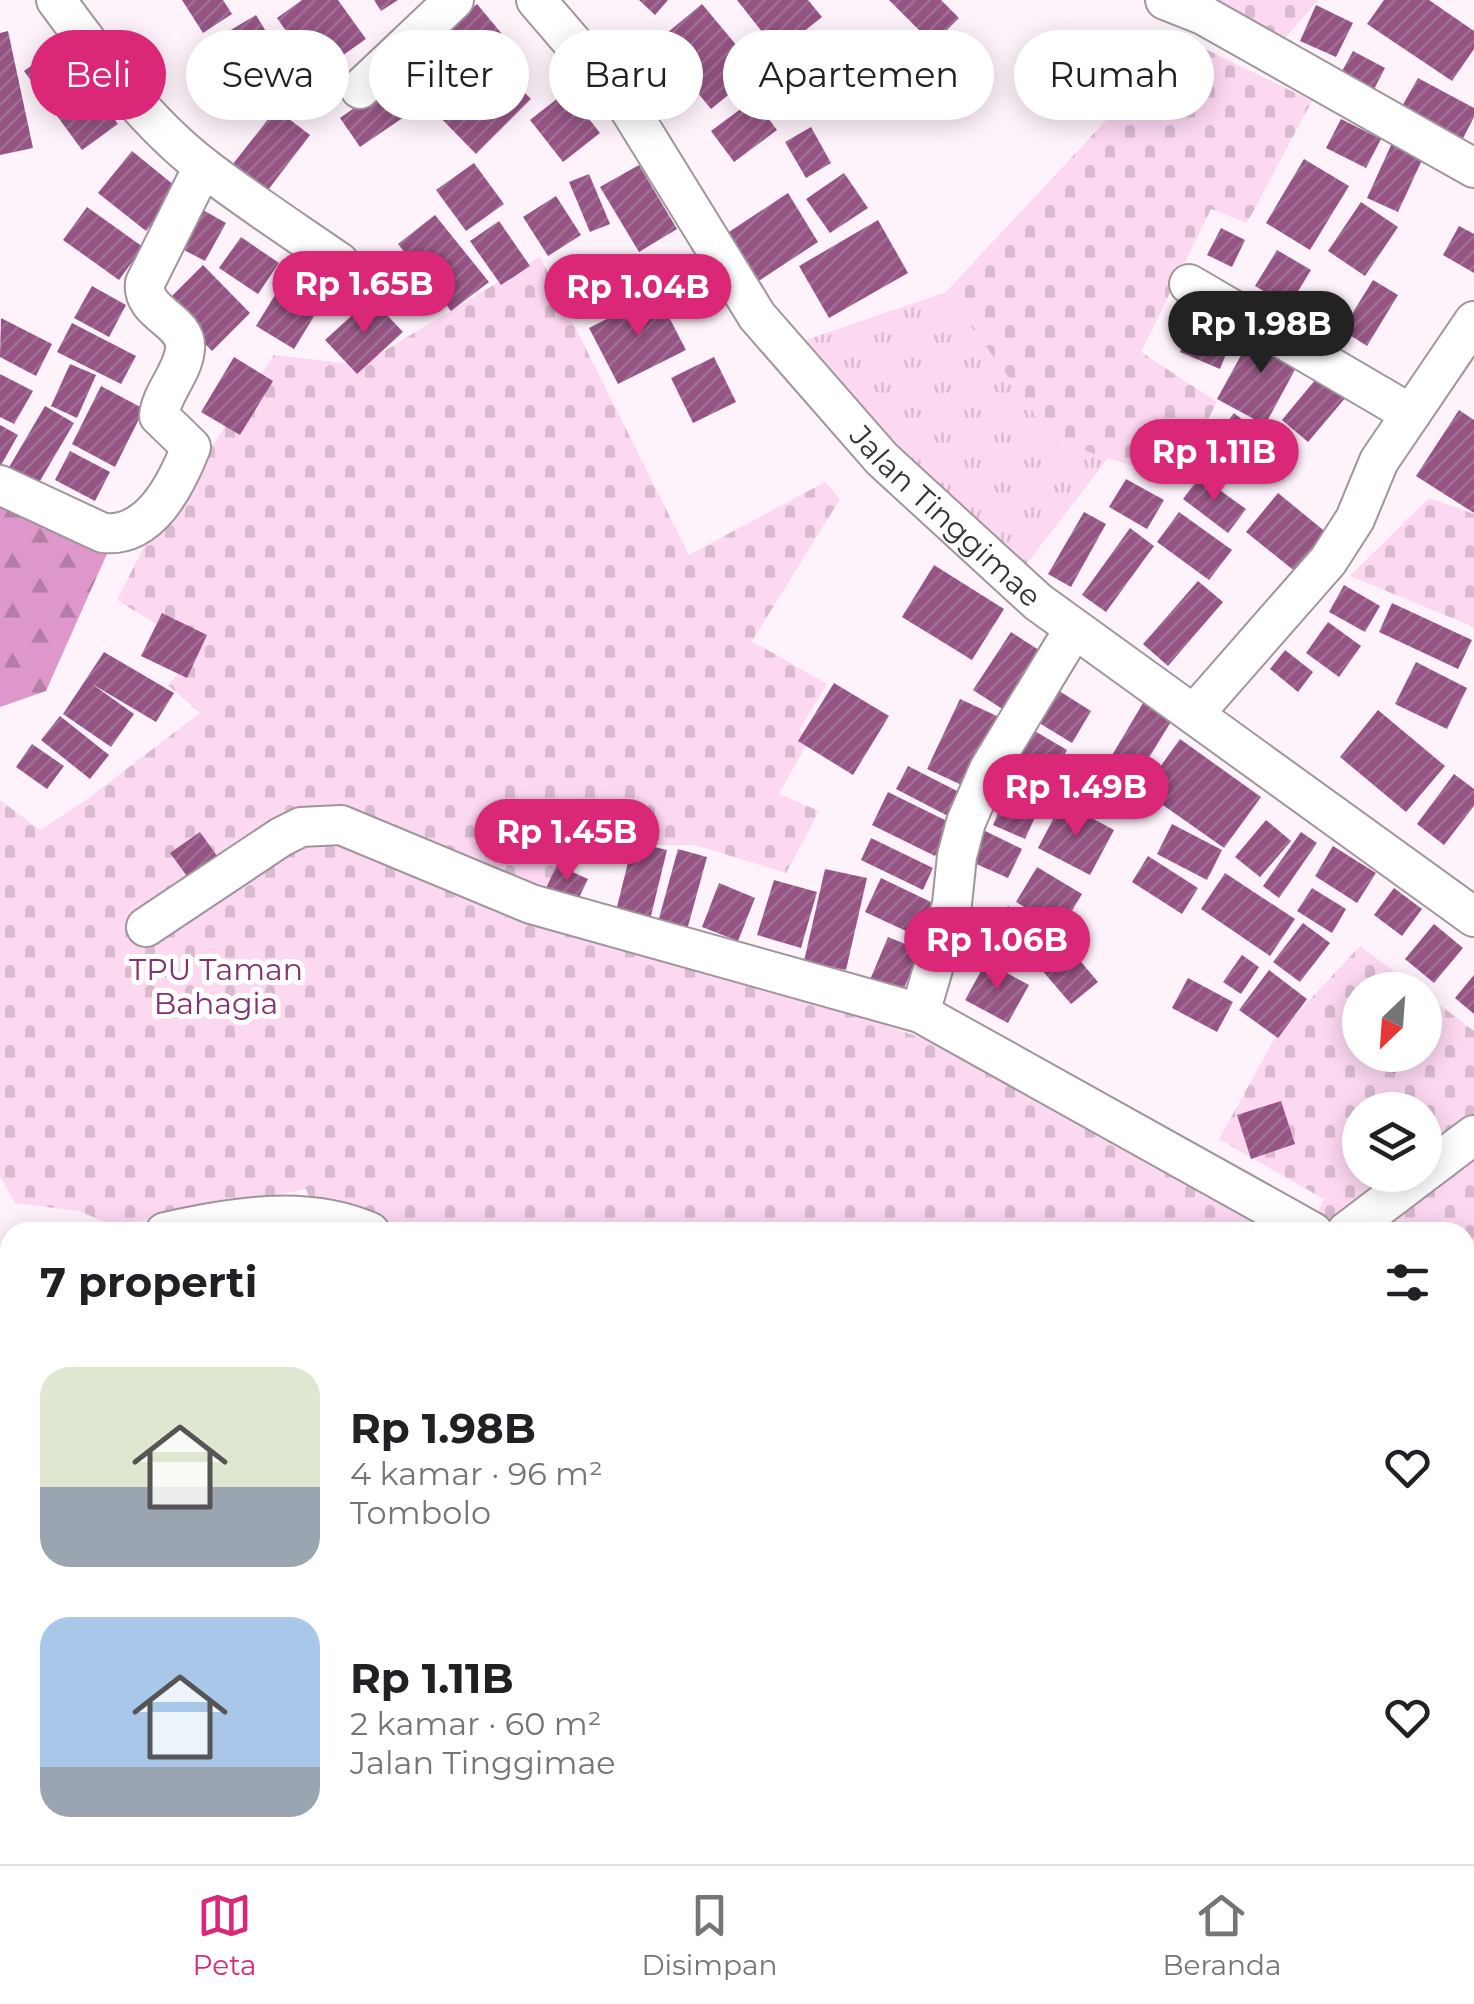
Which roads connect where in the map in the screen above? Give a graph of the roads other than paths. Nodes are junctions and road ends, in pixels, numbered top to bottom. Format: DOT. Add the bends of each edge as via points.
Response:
graph roads {
  1 [pos="56,0"];
  2 [pos="454,0"];
  3 [pos="536,0"];
  4 [pos="1165,0"];
  5 [pos="360,89"];
  6 [pos="203,167"];
  7 [pos="1474,168"];
  8 [pos="339,262"];
  9 [pos="1189,284"];
  10 [pos="1474,321"];
  11 [pos="1411,414"];
  12 [pos="0,485"];
  13 [pos="1074,629"];
  14 [pos="1194,714"];
  15 [pos="1474,916"];
  16 [pos="146,927"];
  17 [pos="920,1014"];
  18 [pos="1474,1135"];
  19 [pos="1442,1159"];
  20 [pos="1399,1192"];
  21 [pos="218,1222"];
  22 [pos="329,1222"];
  23 [pos="1295,1222"];
  24 [pos="1359,1222"];
  1 -- 6 [label="street" via="101,62"];
  2 -- 5 [label="street"];
  3 -- 13 [label="street, Jalan Tinggimae" via="628,107 757,316 882,459"];
  4 -- 7 [label="street"];
  6 -- 8 [label="street"];
  6 -- 12 [label="street" via="144,283 147,301 182,334 186,349 158,412 191,447 163,498 150,518 118,535"];
  9 -- 11 [label="street"];
  10 -- 11 [label="street"];
  11 -- 14 [label="street" via="1378,461 1355,519 1328,561"];
  13 -- 14 [label="street, Jalan Tinggimae"];
  13 -- 17 [label="street" via="989,770 966,822 952,904"];
  14 -- 15 [label="street, Jalan Tinggimae"];
  16 -- 17 [label="street" via="282,836 302,827 341,826 531,904"];
  17 -- 23 [label="street"];
  18 -- 19 [label="street"];
  20 -- 24 [label="street"];
  21 -- 22 [label="street" via="296,1214"];
}
